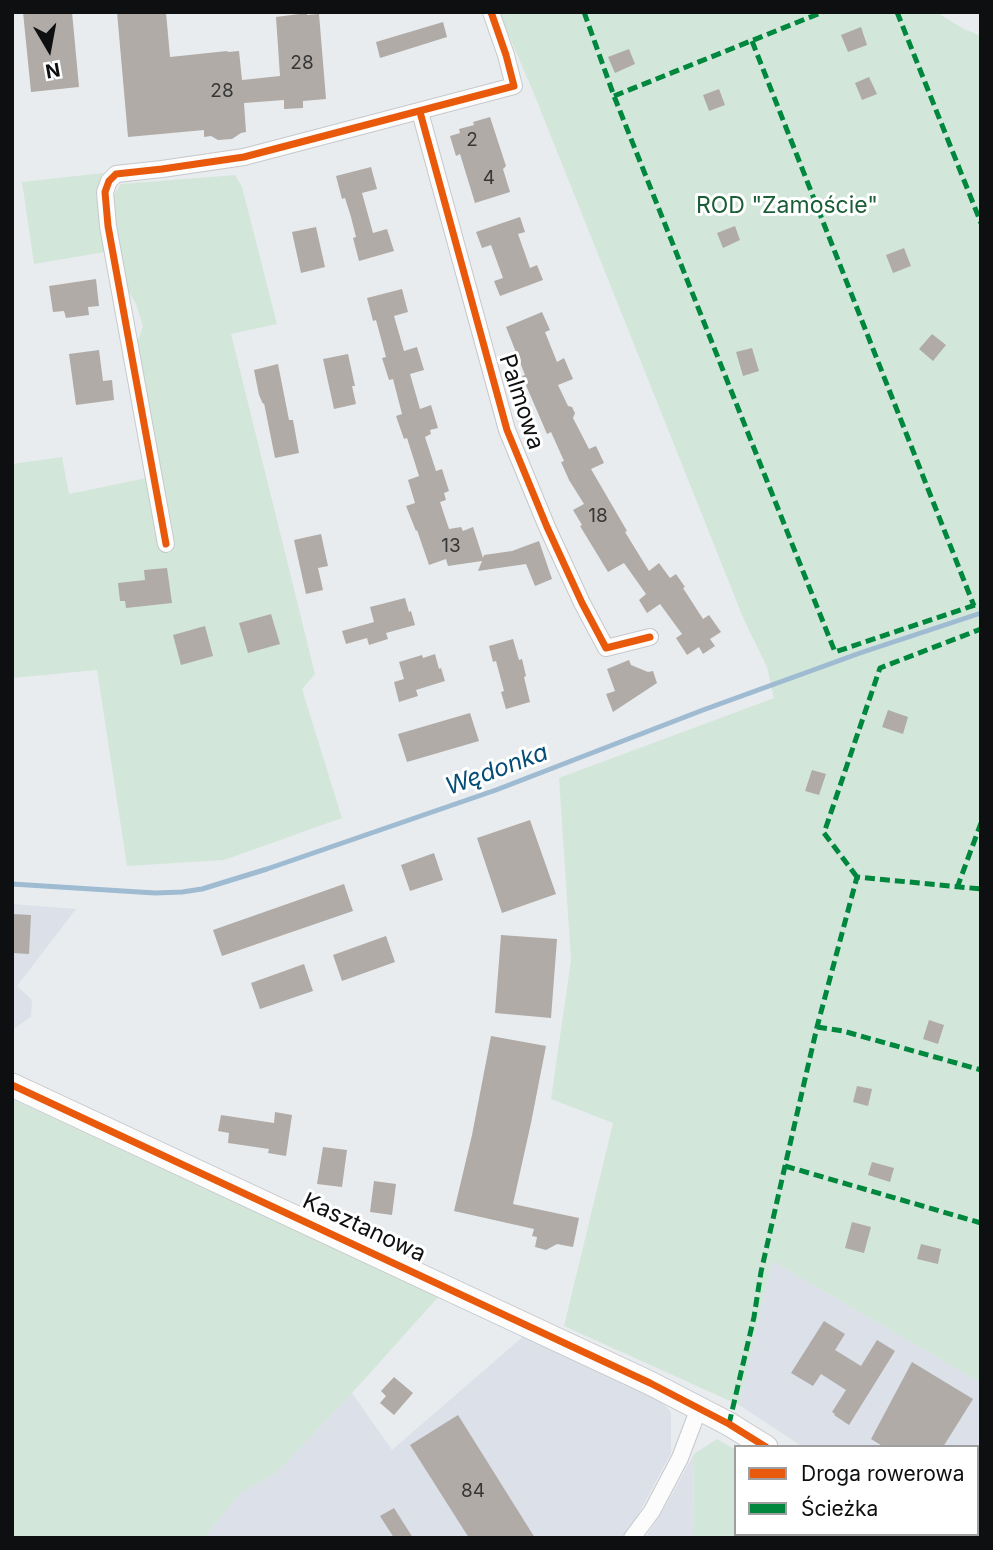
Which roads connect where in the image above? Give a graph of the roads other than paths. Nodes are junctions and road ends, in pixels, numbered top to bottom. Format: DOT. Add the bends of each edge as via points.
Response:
graph roads {
  1 [pos="491,12"];
  2 [pos="420,112"];
  3 [pos="166,544"];
  4 [pos="650,638"];
  5 [pos="12,1085"];
  6 [pos="699,1408"];
  7 [pos="763,1445"];
  8 [pos="632,1538"];
  1 -- 2 [label="street" via="514,86"];
  2 -- 3 [label="street" via="244,157 116,174 109,181 105,192 108,226"];
  2 -- 4 [label="street, Palmowa" via="507,430 547,527 606,648"];
  5 -- 6 [label="street, Kasztanowa"];
  6 -- 7 [label="street, Kasztanowa"];
  6 -- 8 [label="street" via="680,1458"];
}
